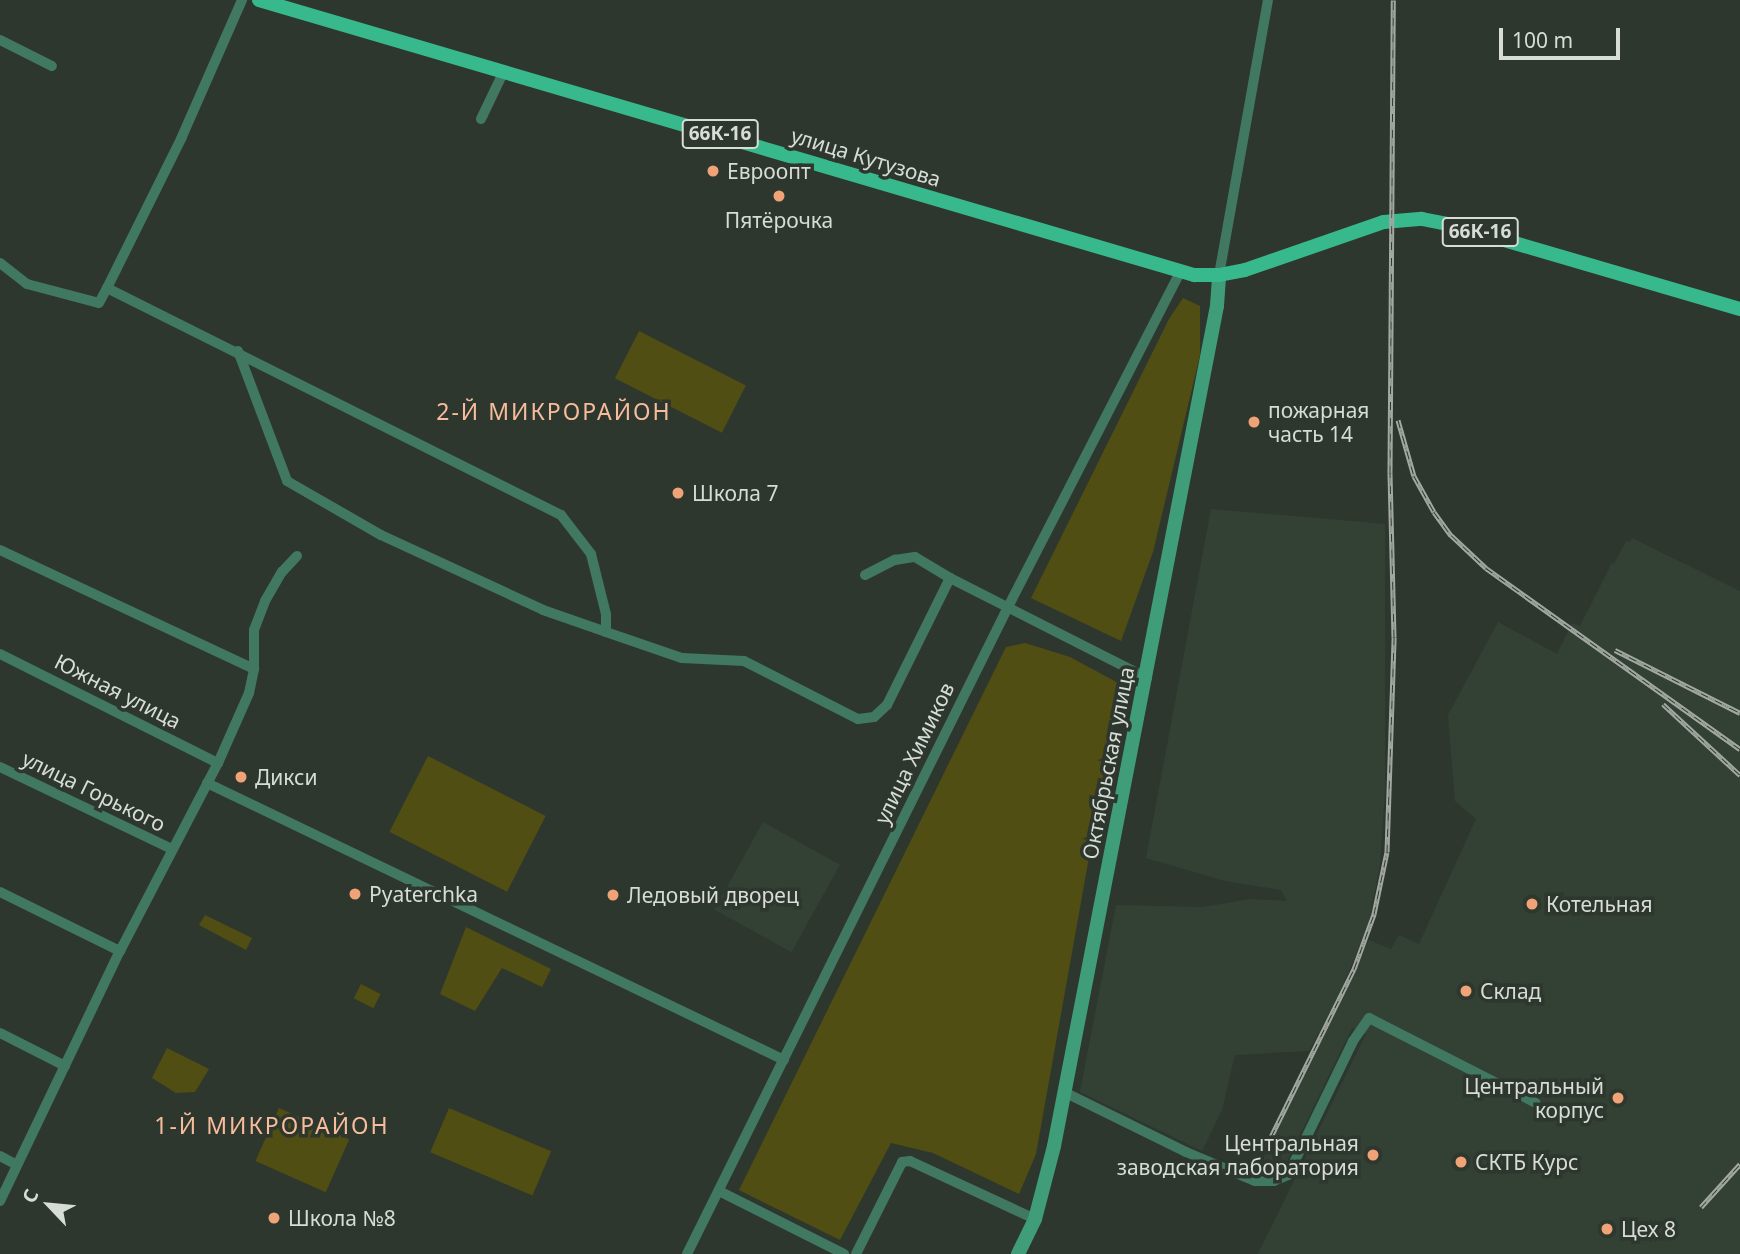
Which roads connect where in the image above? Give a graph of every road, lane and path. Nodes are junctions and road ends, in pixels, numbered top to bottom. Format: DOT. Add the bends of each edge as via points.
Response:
graph roads {
  1 [pos="242,0"];
  2 [pos="259,0"];
  3 [pos="1268,0"];
  4 [pos="0,40"];
  5 [pos="52,66"];
  6 [pos="504,71"];
  7 [pos="481,119"];
  8 [pos="0,263"];
  9 [pos="1180,272"];
  10 [pos="1219,275"];
  11 [pos="107,288"];
  12 [pos="1740,309"];
  13 [pos="238,351"];
  14 [pos="0,550"];
  15 [pos="297,556"];
  16 [pos="865,575"];
  17 [pos="950,578"];
  18 [pos="1008,607"];
  19 [pos="606,632"];
  20 [pos="0,654"];
  21 [pos="254,669"];
  22 [pos="1147,678"];
  23 [pos="218,763"];
  24 [pos="0,766"];
  25 [pos="207,783"];
  26 [pos="172,849"];
  27 [pos="0,892"];
  28 [pos="120,951"];
  29 [pos="0,1032"];
  30 [pos="783,1060"];
  31 [pos="65,1066"];
  32 [pos="1064,1092"];
  33 [pos="1536,1103"];
  34 [pos="0,1156"];
  35 [pos="17,1165"];
  36 [pos="719,1191"];
  37 [pos="0,1201"];
  38 [pos="1035,1219"];
  39 [pos="687,1254"];
  40 [pos="844,1254"];
  41 [pos="856,1254"];
  42 [pos="1018,1254"];
  1 -- 11 [label="street"];
  2 -- 6 [label="main road, улица Кутузова / 66К-16"];
  3 -- 10 [label="street"];
  4 -- 5 [label="street"];
  6 -- 7 [label="street"];
  6 -- 9 [label="main road, улица Кутузова / 66К-16"];
  8 -- 11 [label="street" via="27,284 100,303"];
  9 -- 10 [label="main road, 66К-16"];
  9 -- 18 [label="street, улица Химиков"];
  10 -- 12 [label="main road, 66К-16" via="1384,222 1422,219"];
  10 -- 22 [label="main road, Октябрьская улица"];
  11 -- 13 [label="street"];
  13 -- 19 [label="street" via="561,515 592,554"];
  13 -- 19 [label="street" via="287,481 381,535 543,610"];
  14 -- 21 [label="street"];
  15 -- 21 [label="street" via="265,601 254,630"];
  16 -- 17 [label="street" via="895,560 915,557"];
  17 -- 18 [label="street"];
  17 -- 19 [label="street" via="887,705 874,717 858,719 744,661 682,658"];
  18 -- 22 [label="street"];
  18 -- 30 [label="street, улица Химиков"];
  20 -- 23 [label="street, Южная улица"];
  21 -- 23 [label="street" via="249,693"];
  22 -- 32 [label="main road, Октябрьская улица"];
  23 -- 25 [label="street"];
  24 -- 26 [label="street, улица Горького"];
  25 -- 26 [label="street"];
  25 -- 30 [label="street"];
  26 -- 28 [label="street"];
  27 -- 28 [label="street"];
  28 -- 31 [label="street"];
  29 -- 31 [label="street"];
  30 -- 36 [label="street, улица Химиков"];
  31 -- 35 [label="street"];
  32 -- 33 [label="street" via="1255,1181 1275,1181 1288,1175 1353,1041 1369,1018"];
  32 -- 38 [label="main road, Октябрьская улица"];
  34 -- 35 [label="street"];
  35 -- 37 [label="street"];
  36 -- 39 [label="street, улица Химиков"];
  36 -- 40 [label="street"];
  38 -- 41 [label="street" via="910,1161 902,1162"];
  38 -- 42 [label="main road, Октябрьская улица"];
}
